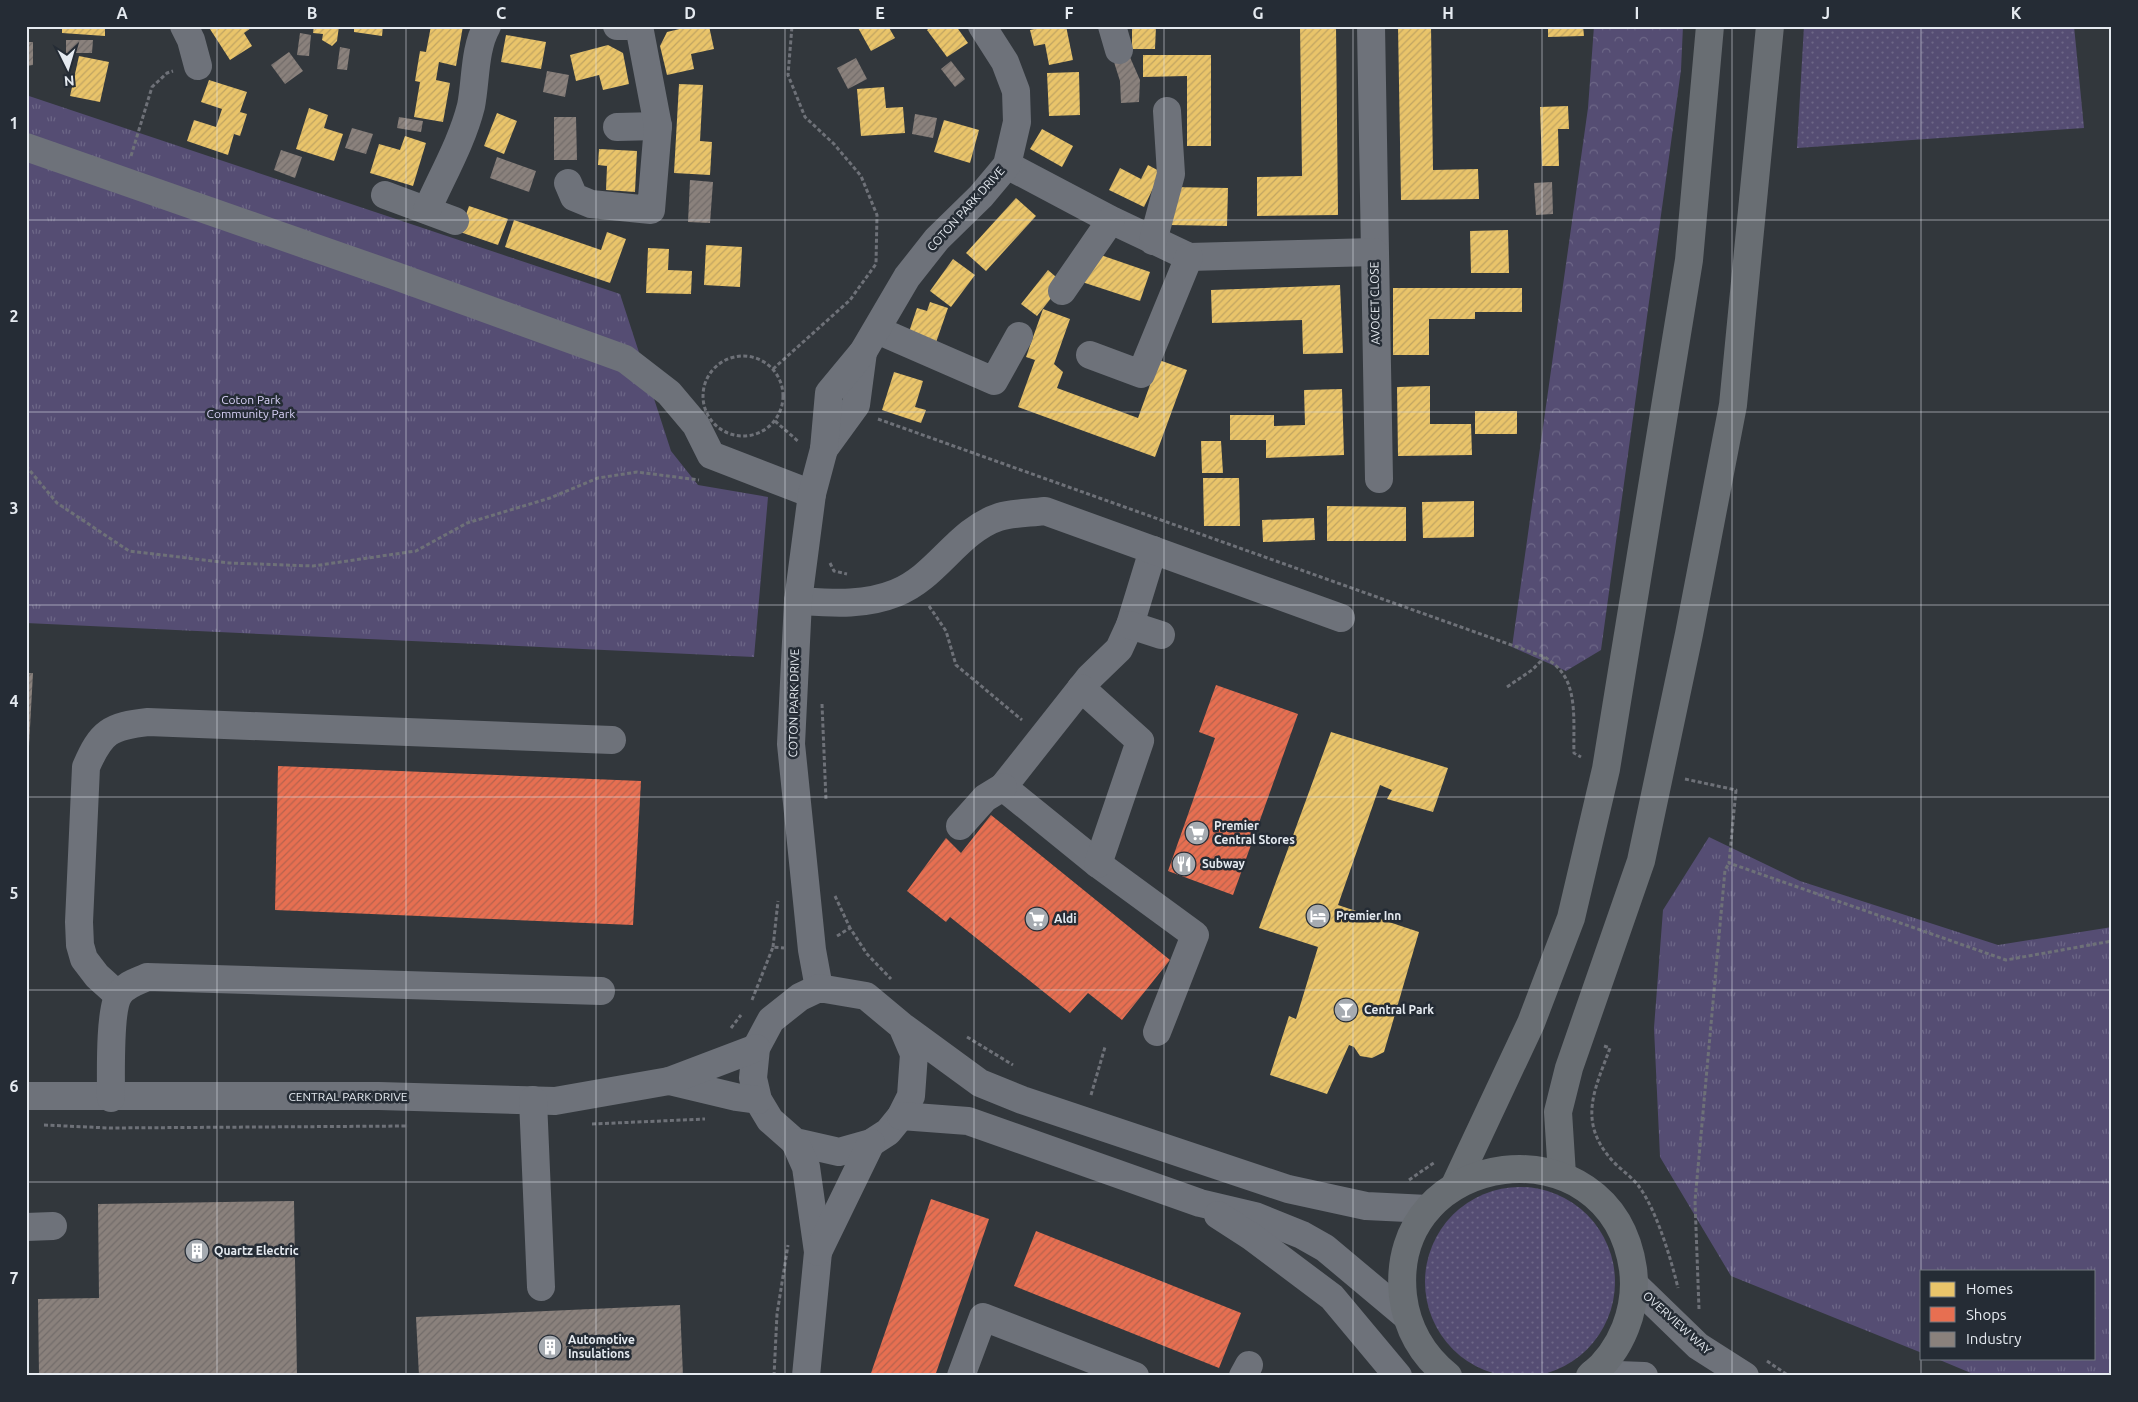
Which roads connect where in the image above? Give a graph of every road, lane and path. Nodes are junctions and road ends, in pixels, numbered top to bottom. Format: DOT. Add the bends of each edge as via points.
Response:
graph roads {
  1 [pos="184,26"];
  2 [pos="486,26"];
  3 [pos="617,26"];
  4 [pos="627,26"];
  5 [pos="639,26"];
  6 [pos="792,26"];
  7 [pos="982,26"];
  8 [pos="1371,26"];
  9 [pos="1710,26"];
  10 [pos="1770,26"];
  11 [pos="198,66"];
  12 [pos="1167,111"];
  13 [pos="658,126"];
  14 [pos="617,127"];
  15 [pos="26,148"];
  16 [pos="1007,165"];
  17 [pos="123,181"];
  18 [pos="568,183"];
  19 [pos="385,195"];
  20 [pos="427,210"];
  21 [pos="1111,220"];
  22 [pos="455,221"];
  23 [pos="1153,241"];
  24 [pos="1374,252"];
  25 [pos="1189,257"];
  26 [pos="1062,291"];
  27 [pos="877,330"];
  28 [pos="1019,336"];
  29 [pos="863,352"];
  30 [pos="1090,355"];
  31 [pos="773,369"];
  32 [pos="852,410"];
  33 [pos="824,449"];
  34 [pos="26,466"];
  35 [pos="1379,479"];
  36 [pos="704,481"];
  37 [pos="812,494"];
  38 [pos="1153,550"];
  39 [pos="828,558"];
  40 [pos="915,582"];
  41 [pos="798,601"];
  42 [pos="854,604"];
  43 [pos="1341,618"];
  44 [pos="1130,625"];
  45 [pos="1161,635"];
  46 [pos="1545,657"];
  47 [pos="1506,687"];
  48 [pos="1082,688"];
  49 [pos="822,696"];
  50 [pos="1042,737"];
  51 [pos="612,740"];
  52 [pos="1581,758"];
  53 [pos="1694,781"];
  54 [pos="1003,787"];
  55 [pos="826,803"];
  56 [pos="960,826"];
  57 [pos="1729,863"];
  58 [pos="1098,864"];
  59 [pos="832,889"];
  60 [pos="850,928"];
  61 [pos="2112,941"];
  62 [pos="812,950"];
  63 [pos="892,980"];
  64 [pos="819,988"];
  65 [pos="601,991"];
  66 [pos="118,995"];
  67 [pos="902,1026"];
  68 [pos="1157,1032"];
  69 [pos="966,1037"];
  70 [pos="1580,1037"];
  71 [pos="1105,1047"];
  72 [pos="756,1048"];
  73 [pos="1014,1066"];
  74 [pos="669,1082"];
  75 [pos="1083,1092"];
  76 [pos="1091,1095"];
  77 [pos="26,1096"];
  78 [pos="110,1098"];
  79 [pos="1101,1099"];
  80 [pos="533,1100"];
  81 [pos="758,1100"];
  82 [pos="901,1116"];
  83 [pos="714,1119"];
  84 [pos="584,1124"];
  85 [pos="36,1125"];
  86 [pos="413,1126"];
  87 [pos="795,1142"];
  88 [pos="871,1143"];
  89 [pos="1439,1156"];
  90 [pos="1562,1175"];
  91 [pos="1401,1180"];
  92 [pos="1455,1185"];
  93 [pos="1200,1203"];
  94 [pos="1428,1210"];
  95 [pos="53,1226"];
  96 [pos="26,1227"];
  97 [pos="818,1252"];
  98 [pos="1635,1285"];
  99 [pos="541,1287"];
  100 [pos="1683,1295"];
  101 [pos="1693,1306"];
  102 [pos="1405,1314"];
  103 [pos="1756,1368"];
  104 [pos="1591,1375"];
  105 [pos="806,1376"];
  106 [pos="961,1376"];
  107 [pos="1136,1376"];
  108 [pos="1398,1376"];
  109 [pos="1448,1376"];
  110 [pos="1644,1376"];
  111 [pos="1789,1376"];
  1 -- 11 [label="street"];
  2 -- 20 [label="street" via="470,107"];
  3 -- 4 [label="street"];
  5 -- 13 [label="street"];
  6 -- 31 [label="path" via="788,75 805,117 834,144 860,176 877,215 876,264 850,300"];
  7 -- 16 [label="street, COTON PARK DRIVE" via="1005,62 1016,91 1017,122"];
  8 -- 24 [label="street"];
  9 -- 92 [label="highway" via="1689,260 1602,784 1571,918 1531,1023"];
  10 -- 70 [label="highway" via="1732,405 1641,861"];
  11 -- 17 [label="path" via="167,73 152,87"];
  12 -- 23 [label="street" via="1171,174"];
  13 -- 14 [label="street"];
  13 -- 18 [label="street" via="651,210 591,204 574,197"];
  15 -- 17 [label="street"];
  16 -- 21 [label="street, AVOCET CLOSE"];
  16 -- 27 [label="street, COTON PARK DRIVE" via="982,196 937,239 907,277"];
  17 -- 37 [label="street" via="625,359 669,393 696,425 711,455"];
  19 -- 20 [label="street"];
  20 -- 22 [label="street"];
  21 -- 23 [label="street, AVOCET CLOSE"];
  21 -- 26 [label="street"];
  23 -- 25 [label="street, AVOCET CLOSE"];
  24 -- 25 [label="street, AVOCET CLOSE"];
  24 -- 35 [label="street, AVOCET CLOSE"];
  25 -- 30 [label="street" via="1141,374"];
  27 -- 28 [label="street" via="994,381"];
  27 -- 29 [label="street, COTON PARK DRIVE"];
  29 -- 32 [label="street, COTON PARK DRIVE" via="856,405"];
  29 -- 33 [label="street, COTON PARK DRIVE" via="829,393"];
  31 -- 31 [label="path" via="751,357 726,360 716,367 704,389 704,402 716,425 727,433 740,436 765,430 775,421 783,389"];
  32 -- 33 [label="street, COTON PARK DRIVE"];
  32 -- 46 [label="path"];
  33 -- 37 [label="street, COTON PARK DRIVE"];
  34 -- 36 [label="path" via="57,503 130,551 229,563 312,566 416,551 466,522 550,498 598,478 637,472"];
  37 -- 41 [label="street, COTON PARK DRIVE"];
  38 -- 40 [label="street" via="1045,511 999,517 965,536"];
  38 -- 43 [label="street"];
  38 -- 44 [label="street"];
  39 -- 42 [label="path" via="834,571 850,574"];
  40 -- 42 [label="street" via="896,593"];
  40 -- 50 [label="path" via="946,631 956,665"];
  41 -- 42 [label="street"];
  41 -- 62 [label="street, COTON PARK DRIVE" via="791,744"];
  44 -- 45 [label="street"];
  44 -- 48 [label="street" via="1119,649"];
  46 -- 47 [label="path"];
  46 -- 52 [label="path" via="1561,670 1568,683 1574,753"];
  48 -- 50 [label="street"];
  48 -- 58 [label="street" via="1140,741"];
  49 -- 55 [label="path"];
  50 -- 54 [label="street"];
  51 -- 66 [label="street" via="148,722 125,724 106,734 95,746 86,767 79,922 84,959"];
  53 -- 57 [label="path" via="1736,790"];
  54 -- 56 [label="street" via="985,798"];
  54 -- 58 [label="street"];
  57 -- 61 [label="path" via="2006,960"];
  57 -- 101 [label="path" via="1725,870 1695,1202 1699,1312"];
  58 -- 68 [label="street" via="1195,935"];
  59 -- 60 [label="path"];
  60 -- 62 [label="path"];
  60 -- 63 [label="path" via="867,954"];
  62 -- 64 [label="street, COTON PARK DRIVE"];
  64 -- 67 [label="street" via="866,996"];
  64 -- 72 [label="street" via="800,997 771,1020"];
  65 -- 66 [label="street" via="168,976 147,978 128,985"];
  66 -- 78 [label="street" via="114,1012"];
  67 -- 82 [label="street" via="914,1054 911,1096"];
  67 -- 94 [label="street" via="980,1083 1022,1100 1288,1189 1366,1206"];
  69 -- 73 [label="path"];
  70 -- 90 [label="highway" via="1558,1112"];
  70 -- 100 [label="path" via="1610,1048 1591,1101 1594,1133 1610,1158 1640,1188"];
  71 -- 76 [label="path"];
  72 -- 74 [label="street, CENTRAL PARK DRIVE"];
  72 -- 81 [label="street" via="753,1078"];
  74 -- 80 [label="street, CENTRAL PARK DRIVE" via="555,1101"];
  74 -- 81 [label="street, CENTRAL PARK DRIVE"];
  75 -- 76 [label="path"];
  76 -- 79 [label="path"];
  77 -- 78 [label="street, CENTRAL PARK DRIVE"];
  78 -- 80 [label="street, CENTRAL PARK DRIVE" via="379,1096"];
  80 -- 99 [label="street"];
  81 -- 87 [label="street" via="770,1120"];
  82 -- 88 [label="street" via="888,1132"];
  82 -- 93 [label="street" via="968,1121"];
  83 -- 84 [label="path"];
  85 -- 86 [label="path" via="109,1128"];
  87 -- 88 [label="street" via="839,1152"];
  87 -- 97 [label="street" via="806,1167"];
  88 -- 97 [label="street"];
  89 -- 91 [label="path" via="1410,1179"];
  90 -- 92 [label="highway" via="1526,1167 1489,1171"];
  90 -- 98 [label="highway" via="1592,1193 1615,1219 1630,1250"];
  92 -- 94 [label="highway"];
  93 -- 102 [label="street" via="1255,1216 1302,1234 1325,1248"];
  93 -- 108 [label="street" via="1332,1297"];
  94 -- 102 [label="highway" via="1409,1241 1401,1278"];
  95 -- 96 [label="street"];
  97 -- 105 [label="street"];
  98 -- 103 [label="street, OVERVIEW WAY" via="1698,1346"];
  98 -- 104 [label="highway" via="1630,1319 1615,1349"];
  102 -- 109 [label="highway" via="1417,1342 1434,1365"];
  103 -- 111 [label="path"];
  104 -- 110 [label="street"];
  106 -- 107 [label="street" via="984,1317"];
}
